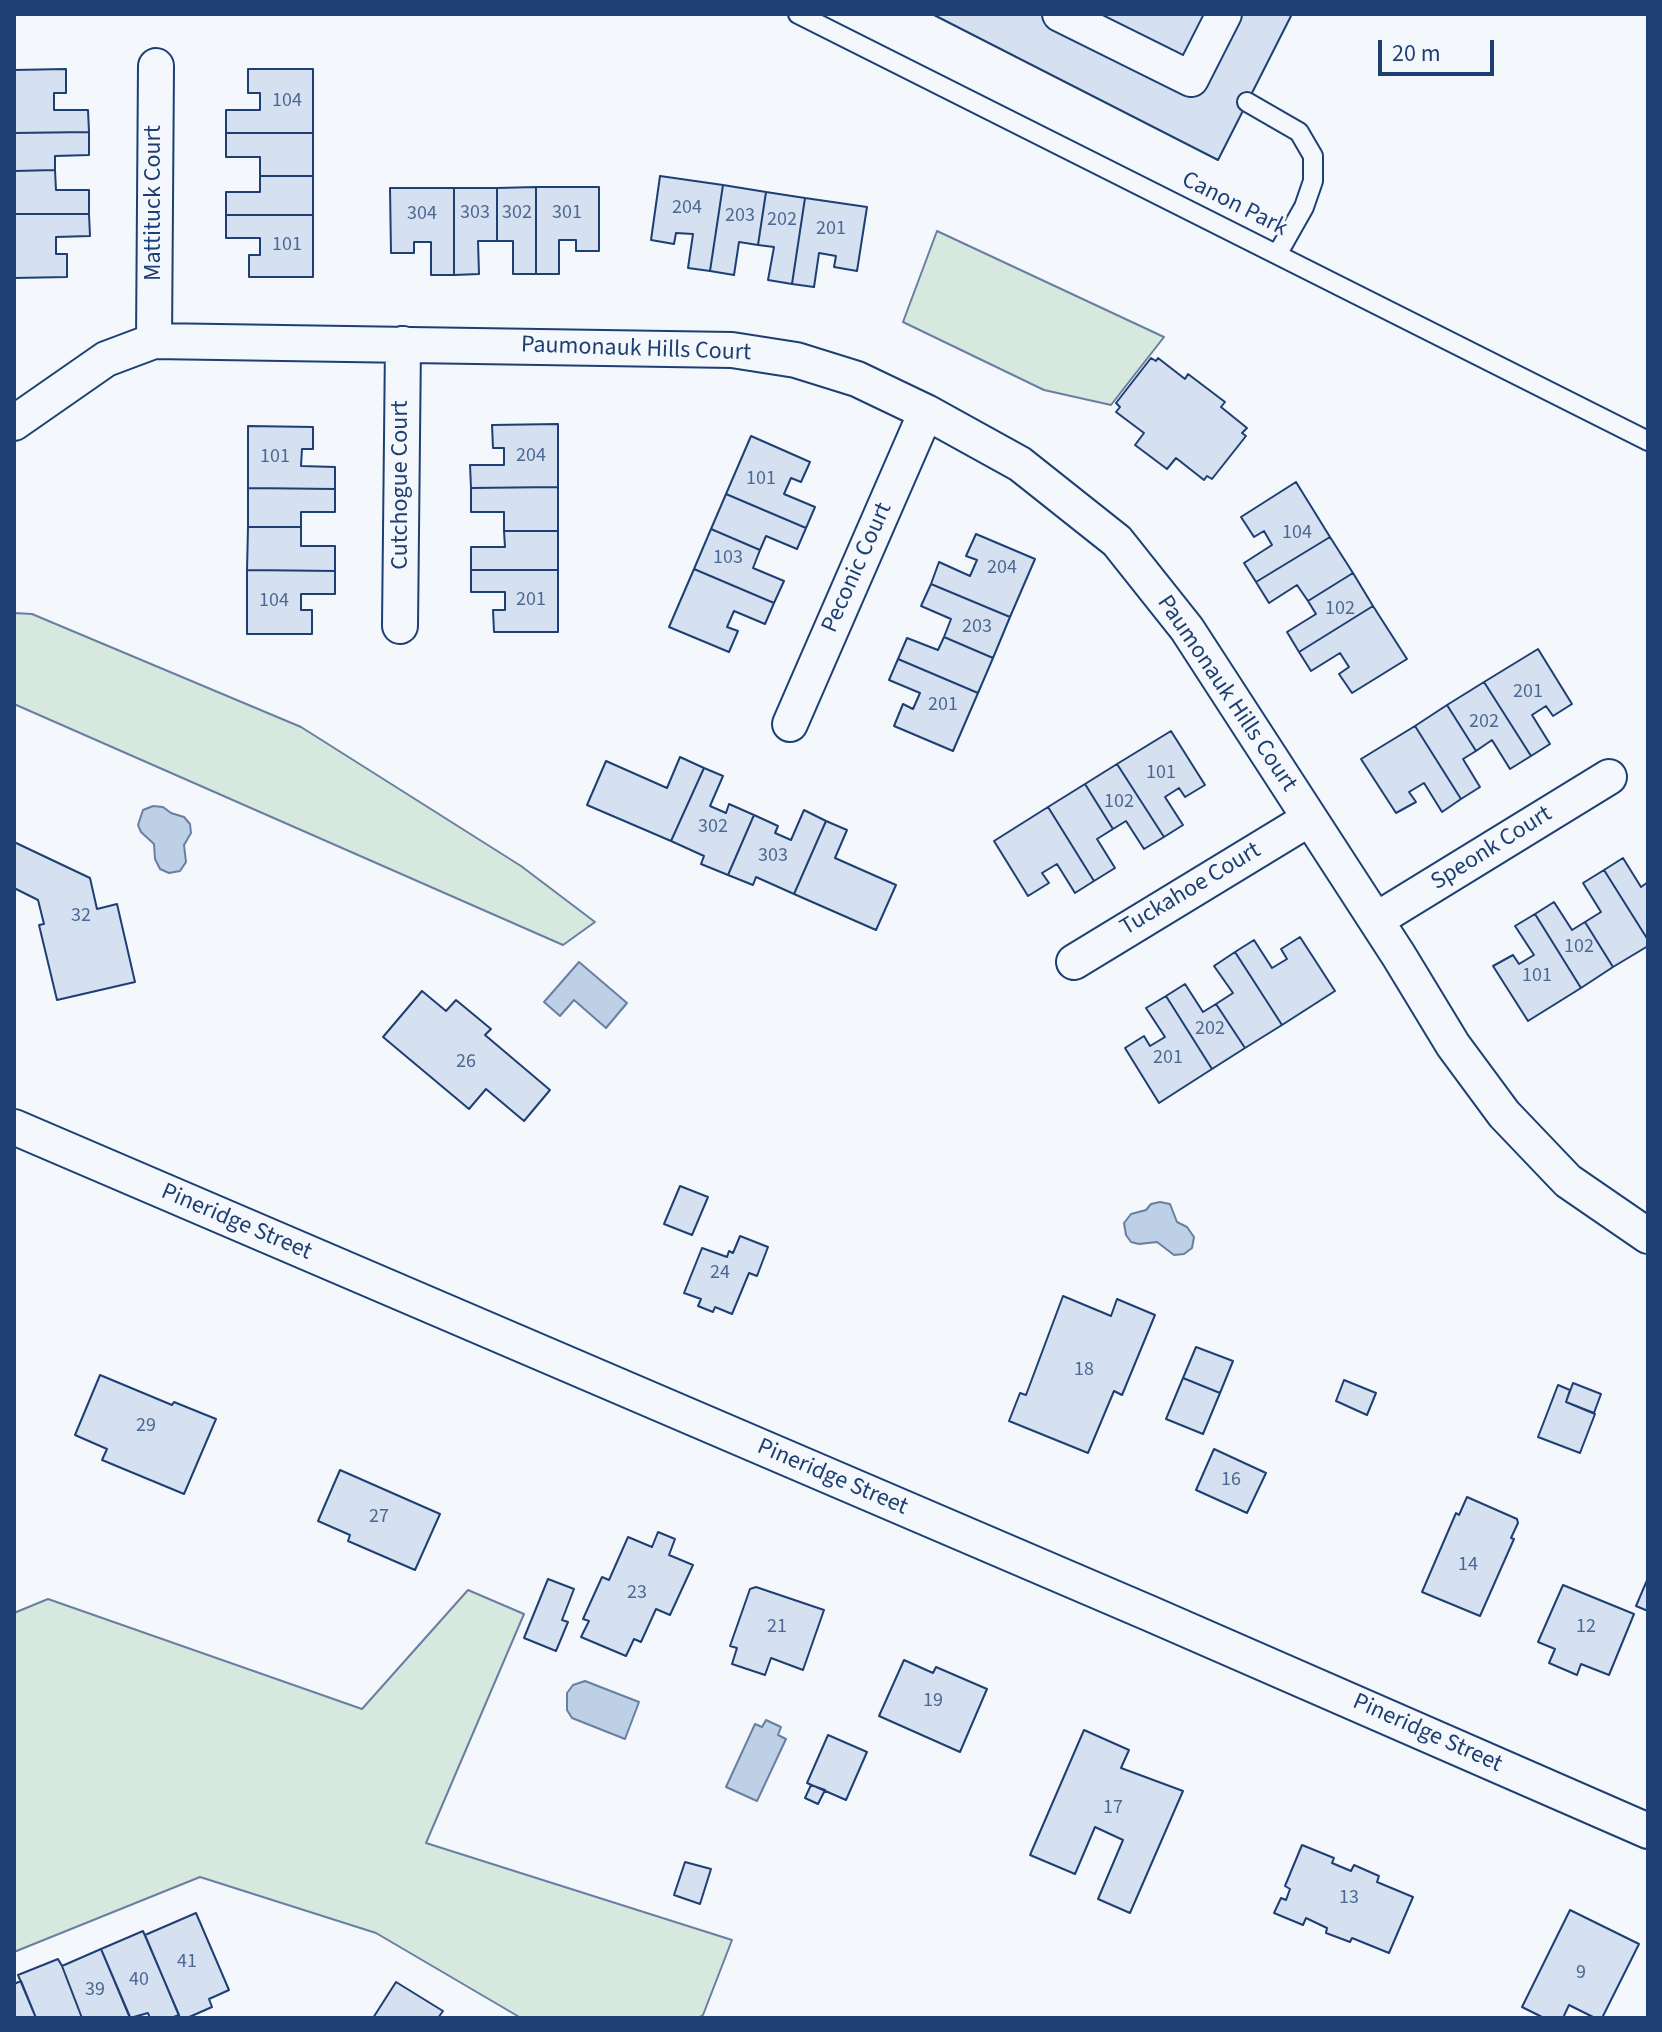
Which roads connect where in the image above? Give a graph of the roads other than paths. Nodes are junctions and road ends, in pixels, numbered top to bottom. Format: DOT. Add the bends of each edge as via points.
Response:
graph roads {
  1 [pos="798,14"];
  2 [pos="1060,14"];
  3 [pos="1224,14"];
  4 [pos="156,66"];
  5 [pos="1247,102"];
  6 [pos="1278,253"];
  7 [pos="154,341"];
  8 [pos="403,344"];
  9 [pos="926,412"];
  10 [pos="14,423"];
  11 [pos="1648,441"];
  12 [pos="400,626"];
  13 [pos="790,724"];
  14 [pos="1609,777"];
  15 [pos="1309,819"];
  16 [pos="1376,920"];
  17 [pos="1074,962"];
  18 [pos="14,1127"];
  19 [pos="1648,1236"];
  20 [pos="1648,1831"];
  1 -- 6 [label="lane, Canon Park"];
  2 -- 3 [label="street" via="1191,79"];
  4 -- 7 [label="street, Mattituck Court"];
  5 -- 6 [label="lane" via="1299,132 1313,156 1313,181 1304,207"];
  6 -- 11 [label="lane, Canon Park"];
  7 -- 8 [label="street, Paumonauk Hills Court"];
  7 -- 10 [label="street, Paumonauk Hills Court" via="106,359"];
  8 -- 9 [label="street, Paumonauk Hills Court" via="732,350 796,360 857,379"];
  8 -- 12 [label="street, Cutchogue Court"];
  9 -- 13 [label="street, Peconic Court"];
  9 -- 15 [label="street, Paumonauk Hills Court" via="1020,464 1117,541 1187,629"];
  14 -- 16 [label="street, Speonk Court"];
  15 -- 16 [label="street, Paumonauk Hills Court"];
  15 -- 17 [label="street, Tuckahoe Court"];
  16 -- 19 [label="street, Paumonauk Hills Court" via="1453,1045 1504,1114 1568,1181"];
  18 -- 20 [label="street, Pineridge Street"];
}
